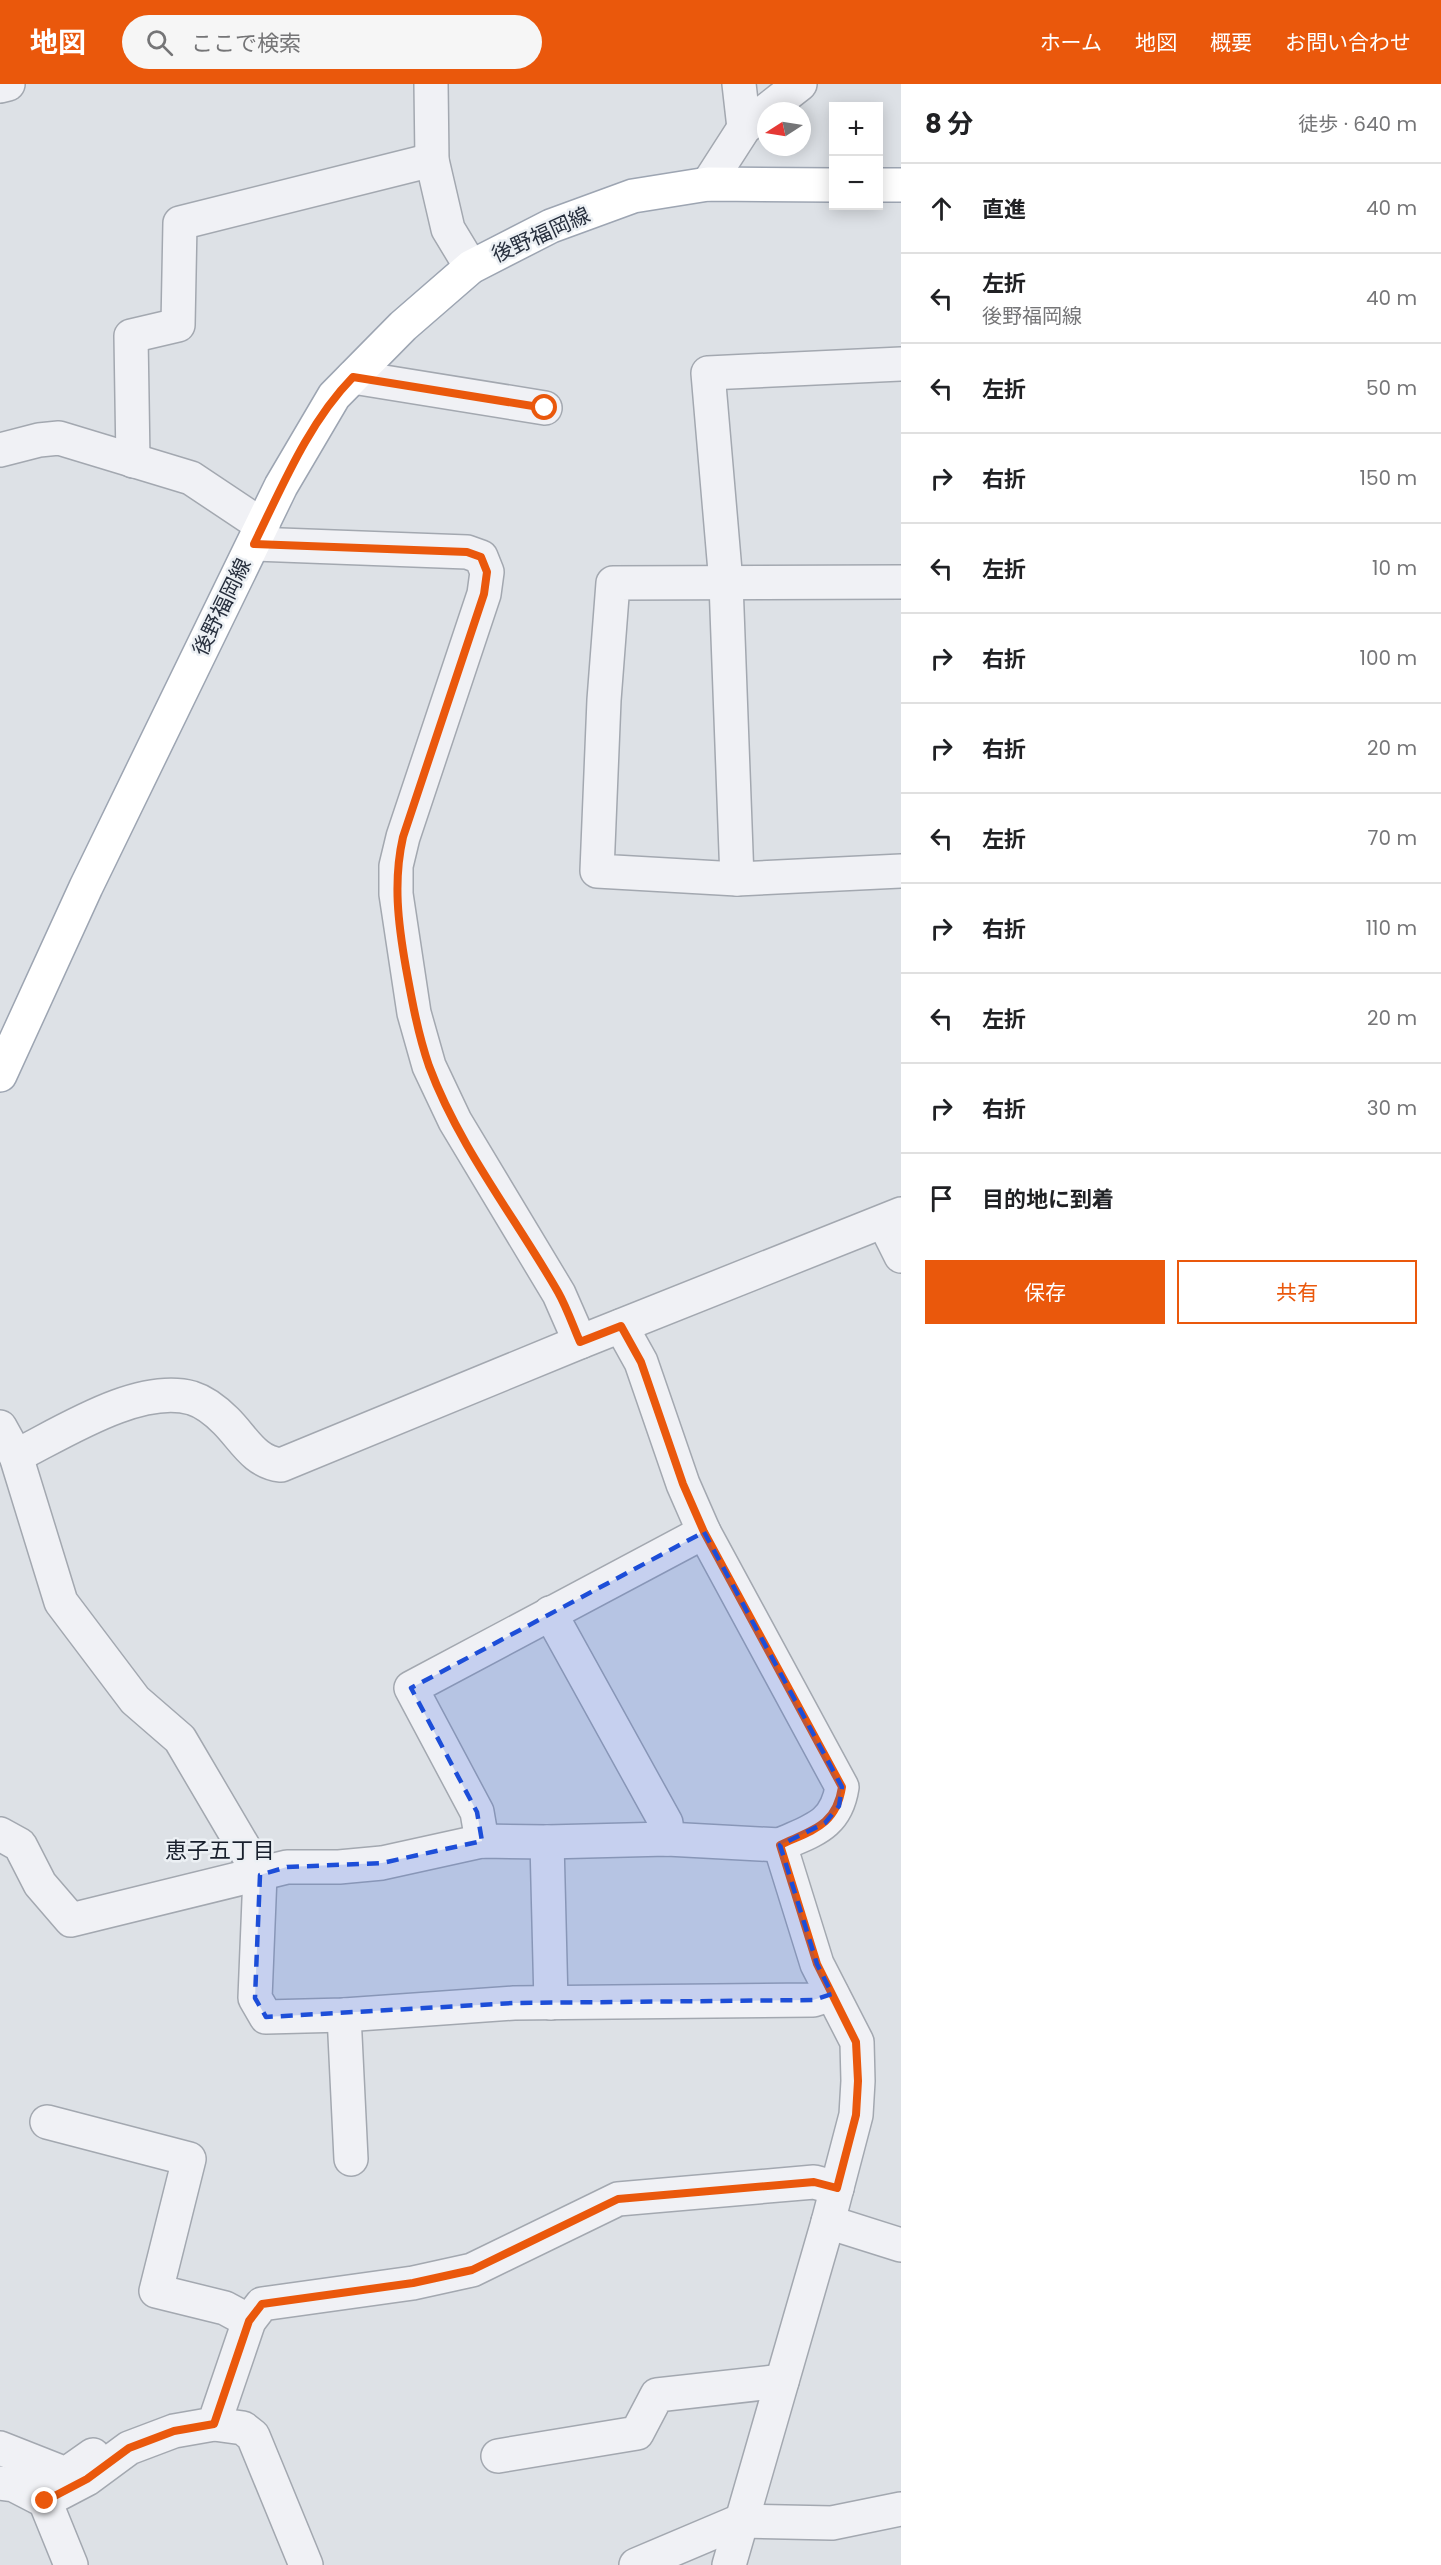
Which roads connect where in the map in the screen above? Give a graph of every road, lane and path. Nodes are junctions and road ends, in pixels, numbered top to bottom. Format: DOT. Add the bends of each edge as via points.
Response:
graph roads {
  1 [pos="8,84"];
  2 [pos="431,84"];
  3 [pos="739,84"];
  4 [pos="800,84"];
  5 [pos="0,86"];
  6 [pos="744,128"];
  7 [pos="432,160"];
  8 [pos="708,183"];
  9 [pos="829,185"];
  10 [pos="883,185"];
  11 [pos="901,185"];
  12 [pos="471,267"];
  13 [pos="901,364"];
  14 [pos="353,377"];
  15 [pos="545,408"];
  16 [pos="0,450"];
  17 [pos="133,461"];
  18 [pos="258,535"];
  19 [pos="901,582"];
  20 [pos="726,583"];
  21 [pos="901,871"];
  22 [pos="737,879"];
  23 [pos="0,1075"];
  24 [pos="893,1218"];
  25 [pos="901,1256"];
  26 [pos="621,1326"];
  27 [pos="580,1342"];
  28 [pos="0,1427"];
  29 [pos="16,1456"];
  30 [pos="704,1532"];
  31 [pos="550,1614"];
  32 [pos="0,1834"];
  33 [pos="667,1839"];
  34 [pos="482,1841"];
  35 [pos="547,1842"];
  36 [pos="780,1845"];
  37 [pos="260,1875"];
  38 [pos="832,1994"];
  39 [pos="551,2003"];
  40 [pos="344,2015"];
  41 [pos="47,2122"];
  42 [pos="351,2159"];
  43 [pos="837,2188"];
  44 [pos="828,2222"];
  45 [pos="901,2245"];
  46 [pos="249,2321"];
  47 [pos="782,2381"];
  48 [pos="216,2418"];
  49 [pos="0,2448"];
  50 [pos="498,2456"];
  51 [pos="0,2483"];
  52 [pos="45,2501"];
  53 [pos="901,2509"];
  54 [pos="740,2521"];
  55 [pos="71,2565"];
  56 [pos="306,2565"];
  57 [pos="636,2565"];
  58 [pos="729,2565"];
  1 -- 5 [label="street"];
  2 -- 7 [label="street"];
  3 -- 6 [label="street"];
  4 -- 6 [label="street"];
  6 -- 8 [label="street"];
  7 -- 12 [label="street" via="448,229"];
  7 -- 17 [label="street" via="180,223 178,325 130,336"];
  8 -- 9 [label="main road, 後野福岡線"];
  8 -- 12 [label="main road, 後野福岡線" via="633,196 551,226"];
  10 -- 11 [label="main road"];
  12 -- 14 [label="main road, 後野福岡線" via="403,326"];
  13 -- 20 [label="street" via="708,373"];
  14 -- 15 [label="street"];
  14 -- 18 [label="main road, 後野福岡線" via="334,396 281,486"];
  16 -- 17 [label="street" via="59,438"];
  17 -- 18 [label="street" via="191,478"];
  18 -- 23 [label="main road, 後野福岡線" via="86,887"];
  18 -- 27 [label="street" via="467,552 481,557 487,572 484,594 403,837 396,866 396,894 414,1013 429,1066 455,1122 559,1294"];
  19 -- 20 [label="street"];
  20 -- 22 [label="street"];
  20 -- 22 [label="street" via="613,583 597,871"];
  21 -- 22 [label="street"];
  24 -- 25 [label="street"];
  24 -- 26 [label="street"];
  26 -- 27 [label="street"];
  26 -- 30 [label="street" via="641,1362 683,1484"];
  27 -- 29 [label="street" via="281,1465 266,1464 214,1409 193,1398 170,1396 150,1397 113,1409"];
  28 -- 29 [label="street"];
  29 -- 37 [label="street" via="61,1602 135,1700 180,1739"];
  30 -- 31 [label="street"];
  30 -- 36 [label="street" via="842,1787 839,1806 825,1823"];
  31 -- 33 [label="street" via="666,1823"];
  31 -- 34 [label="street" via="411,1688 477,1812"];
  32 -- 37 [label="street" via="20,1845 40,1884 71,1920"];
  33 -- 35 [label="street"];
  33 -- 36 [label="street"];
  34 -- 35 [label="street"];
  34 -- 37 [label="street" via="382,1863 287,1867"];
  35 -- 39 [label="street"];
  36 -- 38 [label="street" via="817,1964"];
  37 -- 40 [label="street" via="255,1998 266,2017"];
  38 -- 39 [label="street" via="813,2000"];
  38 -- 43 [label="street" via="856,2042 858,2081 856,2115"];
  39 -- 40 [label="street"];
  40 -- 42 [label="street"];
  41 -- 46 [label="street" via="189,2159 156,2291 225,2308"];
  43 -- 44 [label="street"];
  43 -- 46 [label="street" via="814,2182 618,2199 472,2270 413,2283 262,2304"];
  44 -- 45 [label="street"];
  44 -- 47 [label="street"];
  46 -- 48 [label="street"];
  47 -- 50 [label="street" via="657,2395 638,2433"];
  47 -- 54 [label="street"];
  48 -- 49 [label="street" via="129,2430 66,2474"];
  48 -- 52 [label="street" via="129,2448 87,2479"];
  48 -- 56 [label="street" via="253,2436"];
  51 -- 52 [label="street" via="14,2485"];
  52 -- 55 [label="street"];
  53 -- 54 [label="street" via="832,2523"];
  54 -- 57 [label="street"];
  54 -- 58 [label="street"];
}
